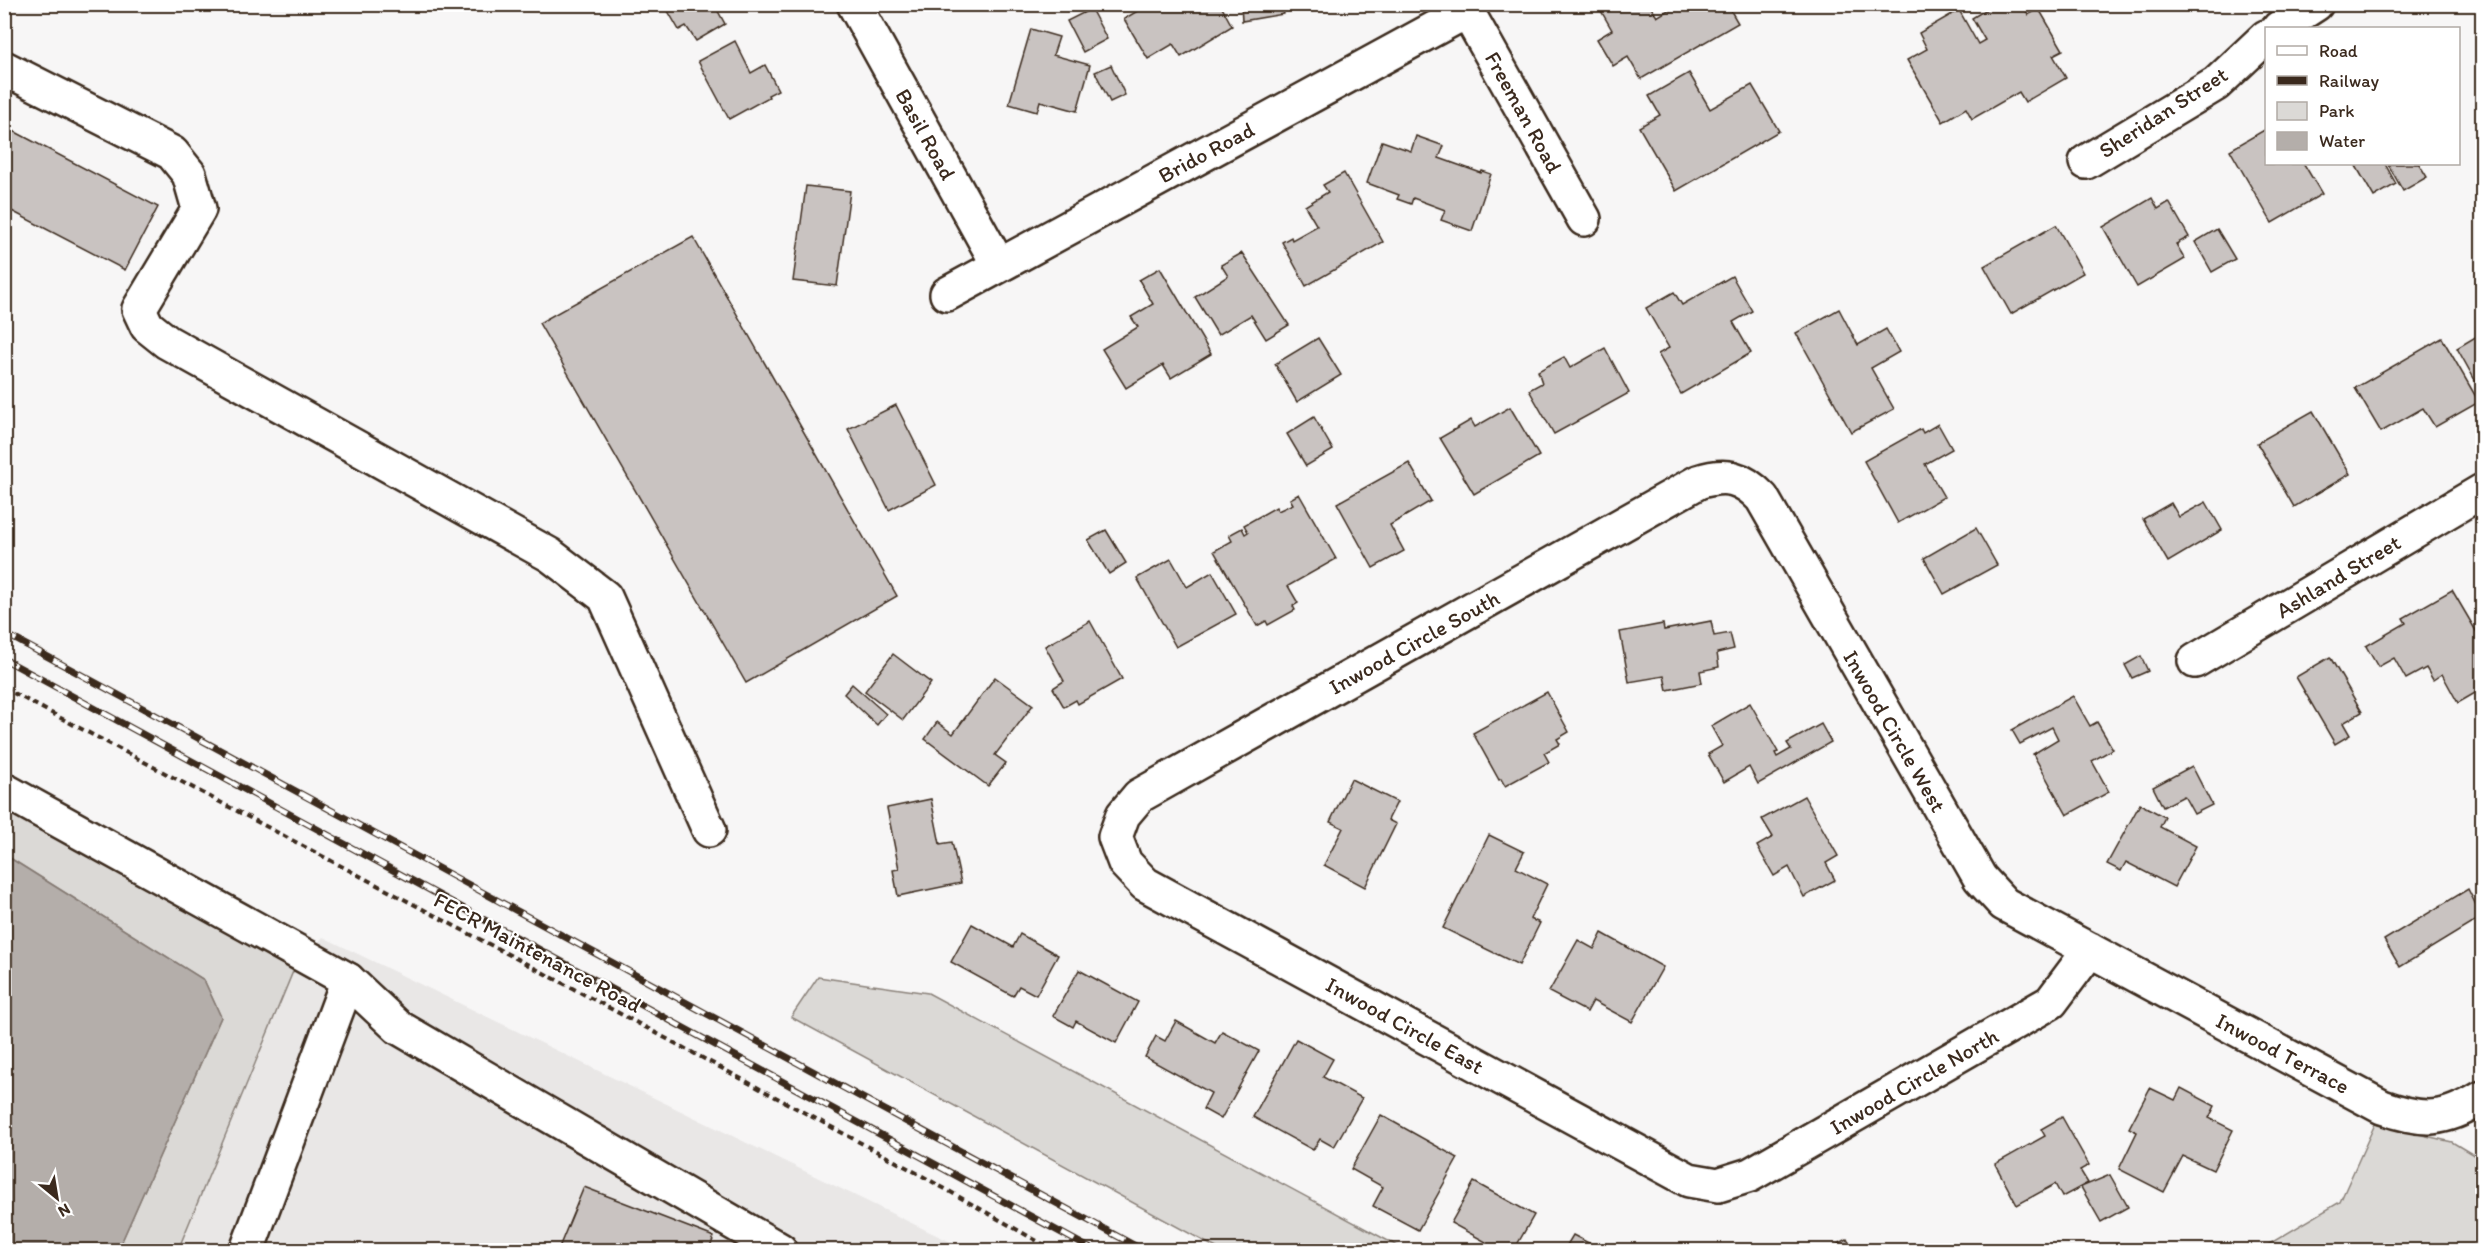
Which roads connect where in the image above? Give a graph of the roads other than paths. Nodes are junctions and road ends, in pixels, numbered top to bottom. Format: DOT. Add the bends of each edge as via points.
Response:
graph roads {
  1 [pos="854,4"];
  2 [pos="2316,4"];
  3 [pos="1465,8"];
  4 [pos="2281,27"];
  5 [pos="2265,38"];
  6 [pos="4,68"];
  7 [pos="2086,162"];
  8 [pos="1584,219"];
  9 [pos="998,264"];
  10 [pos="947,294"];
  11 [pos="1734,478"];
  12 [pos="2482,491"];
  13 [pos="2195,661"];
  14 [pos="4,790"];
  15 [pos="709,830"];
  16 [pos="1115,837"];
  17 [pos="2090,950"];
  18 [pos="348,980"];
  19 [pos="2482,1098"];
  20 [pos="1718,1185"];
  21 [pos="749,1242"];
  22 [pos="247,1251"];
  23 [pos="780,1251"];
  1 -- 9 [label="street, Basil Road"];
  2 -- 4 [label="street"];
  3 -- 8 [label="street, Freeman Road"];
  3 -- 9 [label="street, Brido Road"];
  5 -- 7 [label="street, Sheridan Street" via="2216,84"];
  6 -- 15 [label="street" via="172,153 189,174 199,209 139,309 147,326 167,342 550,555 605,597"];
  9 -- 10 [label="street, Brido Road"];
  11 -- 16 [label="street, Inwood Circle South" via="1716,476 1698,482 1139,796 1123,815"];
  11 -- 17 [label="street, Inwood Circle West" via="1762,498 1980,878 2004,904"];
  12 -- 13 [label="street, Ashland Street"];
  14 -- 18 [label="street"];
  16 -- 20 [label="street, Inwood Circle East" via="1125,863 1145,884 1689,1180"];
  17 -- 19 [label="street, Inwood Terrace" via="2382,1107 2409,1116 2436,1117"];
  17 -- 20 [label="street, Inwood Circle North" via="2051,1002 1750,1175"];
  18 -- 21 [label="street" via="398,1027"];
  18 -- 22 [label="street"];
  21 -- 23 [label="street"];
}
